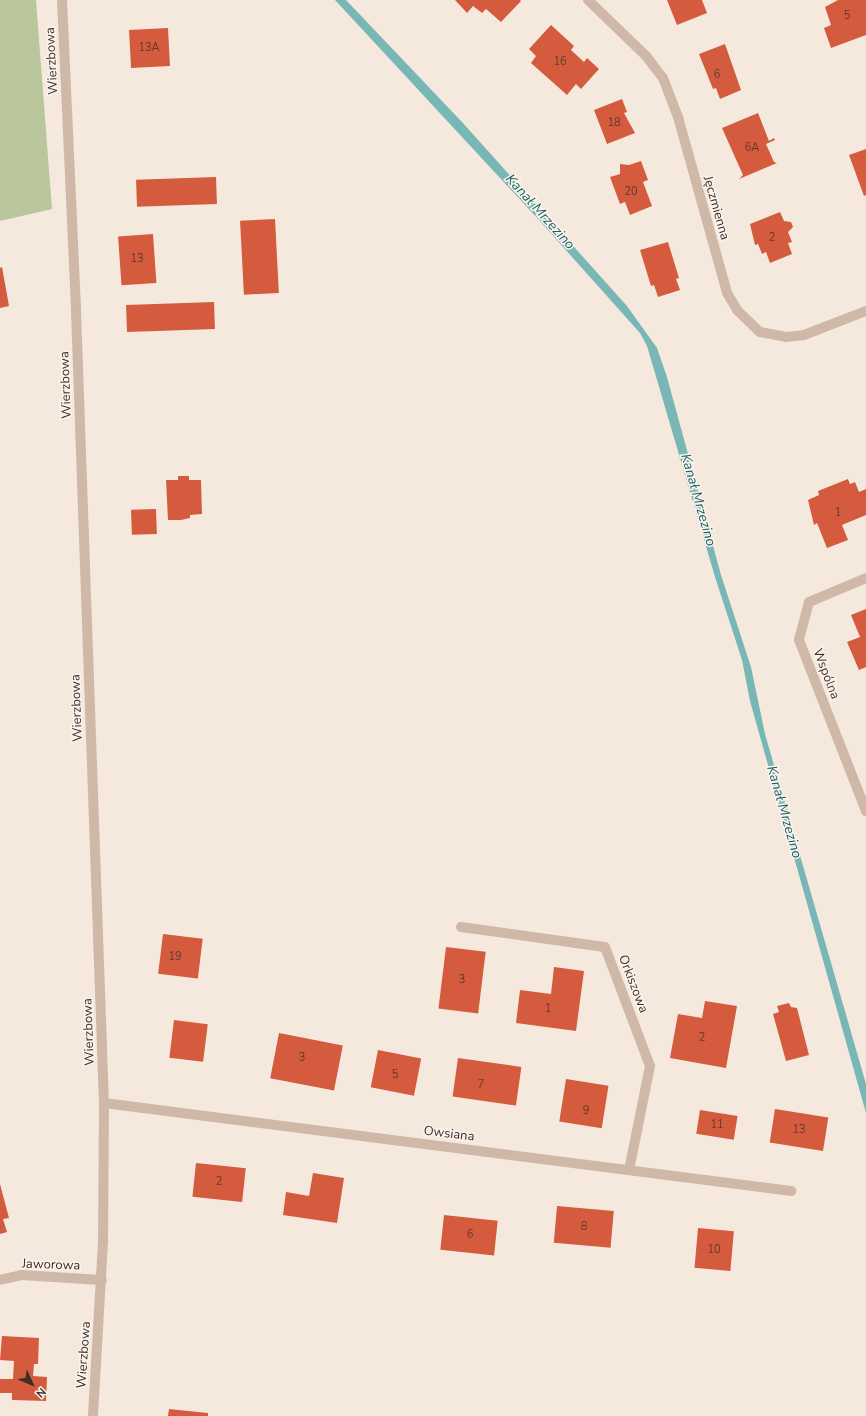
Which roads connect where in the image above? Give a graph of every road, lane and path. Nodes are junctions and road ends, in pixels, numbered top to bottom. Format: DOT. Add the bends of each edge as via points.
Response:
graph roads {
  1 [pos="62,0"];
  2 [pos="588,0"];
  3 [pos="866,311"];
  4 [pos="866,578"];
  5 [pos="866,811"];
  6 [pos="461,927"];
  7 [pos="104,1103"];
  8 [pos="629,1170"];
  9 [pos="791,1191"];
  10 [pos="0,1280"];
  11 [pos="102,1280"];
  12 [pos="93,1416"];
  1 -- 7 [label="street, Wierzbowa" via="76,303"];
  2 -- 3 [label="street, Jęczmienna" via="647,57 663,78 678,117 727,293 738,311 760,332 786,337 804,335"];
  4 -- 5 [label="street, Wspólna" via="809,602 799,640"];
  6 -- 8 [label="street, Orkiszowa" via="605,947 650,1066"];
  7 -- 8 [label="street, Owsiana"];
  7 -- 11 [label="street, Wierzbowa"];
  8 -- 9 [label="street, Owsiana"];
  10 -- 11 [label="street, Jaworowa" via="21,1275"];
  11 -- 12 [label="street, Wierzbowa"];
}
